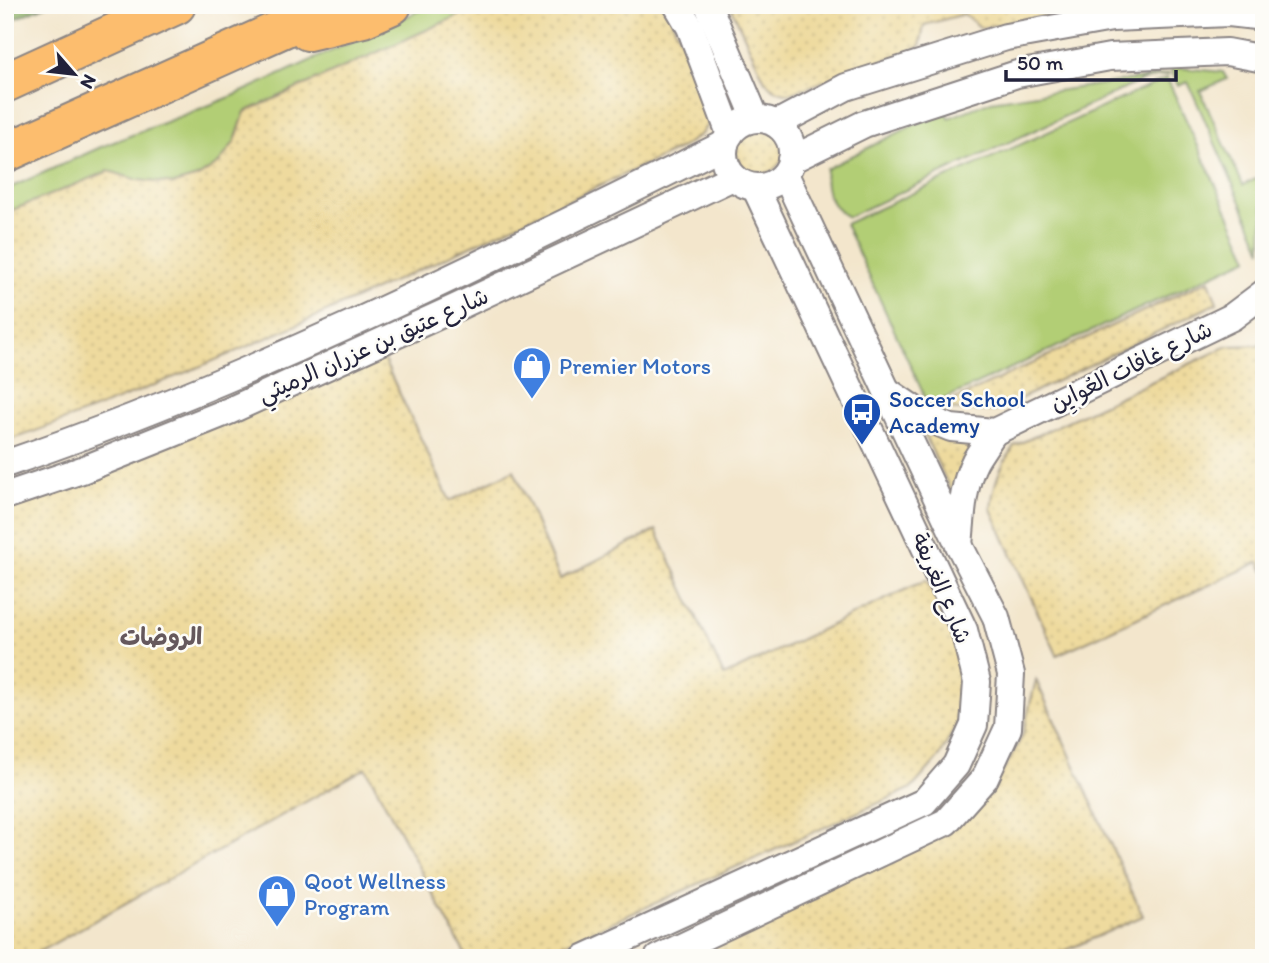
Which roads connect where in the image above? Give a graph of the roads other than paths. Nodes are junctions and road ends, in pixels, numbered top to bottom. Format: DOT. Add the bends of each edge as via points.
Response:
graph roads {
  1 [pos="176,5"];
  2 [pos="335,5"];
  3 [pos="392,5"];
  4 [pos="677,5"];
  5 [pos="708,5"];
  6 [pos="1264,17"];
  7 [pos="257,40"];
  8 [pos="1264,59"];
  9 [pos="5,83"];
  10 [pos="766,121"];
  11 [pos="728,139"];
  12 [pos="5,153"];
  13 [pos="788,167"];
  14 [pos="744,182"];
  15 [pos="1264,293"];
  16 [pos="887,391"];
  17 [pos="994,432"];
  18 [pos="5,464"];
  19 [pos="5,496"];
  20 [pos="959,545"];
  21 [pos="584,958"];
  22 [pos="658,958"];
  1 -- 9 [label="main road"];
  2 -- 7 [label="main road"];
  3 -- 7 [label="main road" via="351,21"];
  4 -- 11 [label="street" via="690,27"];
  5 -- 10 [label="street"];
  6 -- 10 [label="street" via="1229,13 1112,18 1006,37 846,87"];
  7 -- 12 [label="main road"];
  8 -- 13 [label="street" via="1227,52 1110,57 1017,74 864,124"];
  10 -- 11 [label="street" via="737,127"];
  10 -- 13 [label="street" via="788,136"];
  11 -- 14 [label="street" via="725,161"];
  11 -- 18 [label="street, شارع عتيق بن عزران الرميثي" via="443,282 212,386"];
  13 -- 14 [label="street" via="772,184"];
  13 -- 16 [label="street, شارع الغريفة"];
  14 -- 19 [label="street, شارع عتيق بن عزران الرميثي" via="229,411"];
  14 -- 21 [label="street, شارع الغريفة" via="964,630 977,682 974,725 956,765 924,802"];
  15 -- 17 [label="street, شارع غافات العُوايِن" via="1231,317"];
  16 -- 17 [label="street" via="951,428"];
  16 -- 20 [label="street, شارع الغريفة"];
  17 -- 20 [label="street" via="969,478"];
  20 -- 22 [label="street, شارع الغريفة" via="996,617 1012,674 1008,728 985,778 946,822"];
}
